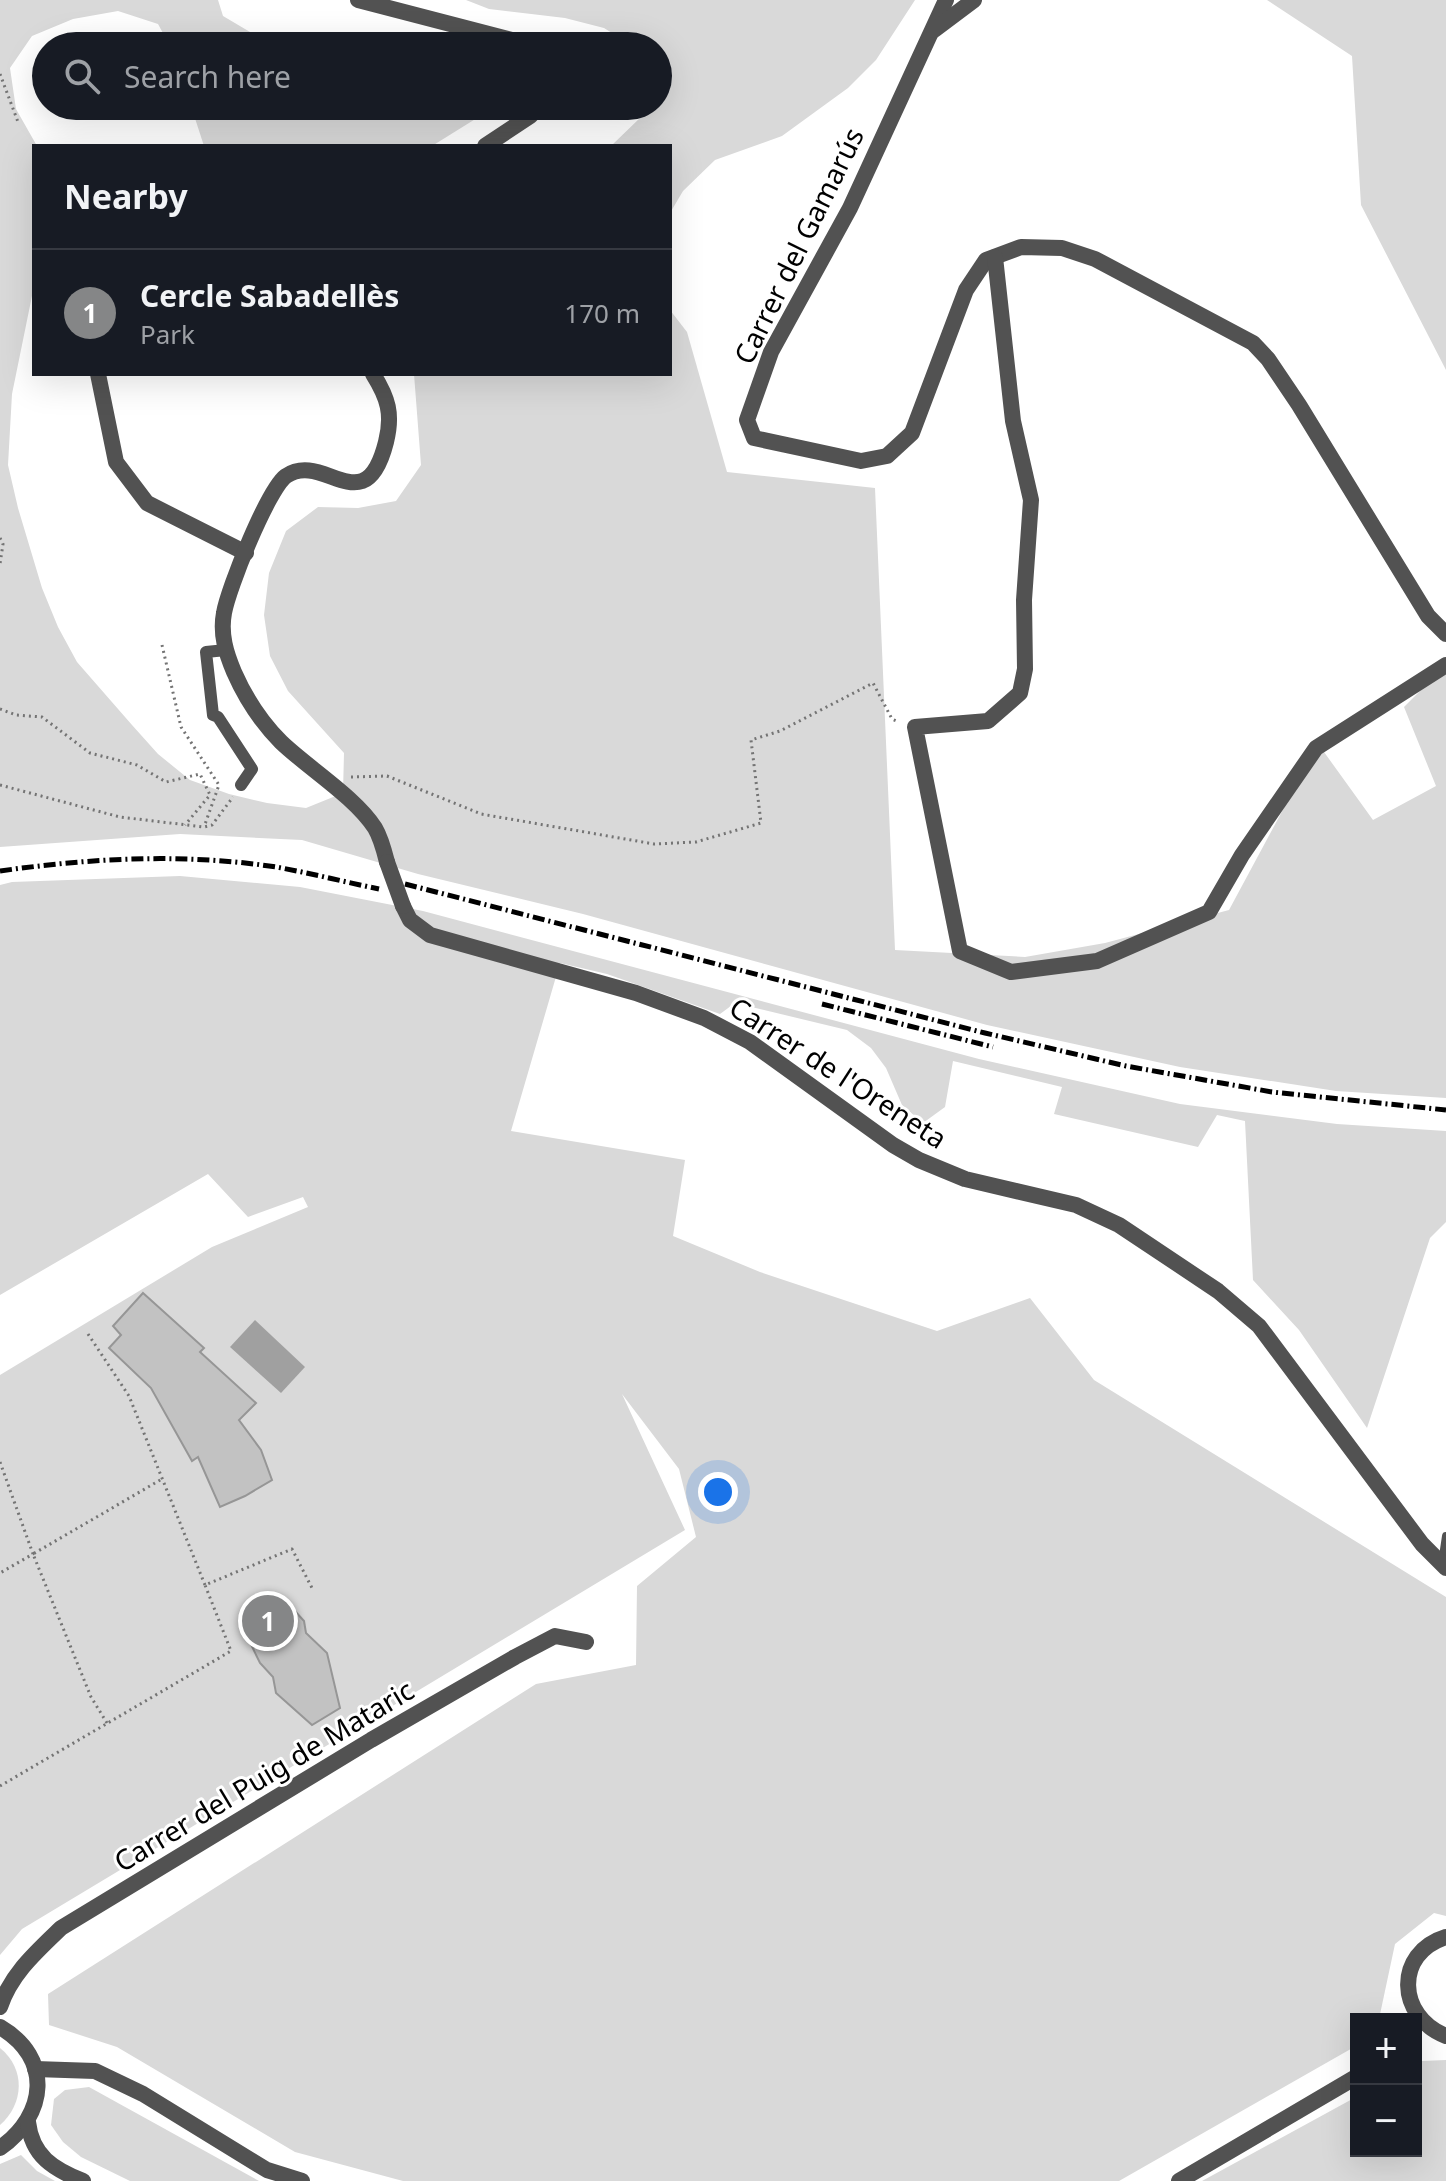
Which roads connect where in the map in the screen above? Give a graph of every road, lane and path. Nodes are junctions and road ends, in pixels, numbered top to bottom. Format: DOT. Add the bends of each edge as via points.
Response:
graph roads {
  1 [pos="358,0"];
  2 [pos="946,0"];
  3 [pos="974,0"];
  4 [pos="932,31"];
  5 [pos="481,32"];
  6 [pos="0,74"];
  7 [pos="524,120"];
  8 [pos="18,122"];
  9 [pos="488,144"];
  10 [pos="995,257"];
  11 [pos="98,376"];
  12 [pos="374,376"];
  13 [pos="0,538"];
  14 [pos="246,553"];
  15 [pos="0,564"];
  16 [pos="1446,634"];
  17 [pos="162,645"];
  18 [pos="226,650"];
  19 [pos="1446,665"];
  20 [pos="0,709"];
  21 [pos="915,727"];
  22 [pos="323,778"];
  23 [pos="0,785"];
  24 [pos="241,785"];
  25 [pos="185,825"];
  26 [pos="204,827"];
  27 [pos="88,1334"];
  28 [pos="0,1462"];
  29 [pos="162,1479"];
  30 [pos="1446,1536"];
  31 [pos="33,1554"];
  32 [pos="1444,1566"];
  33 [pos="0,1573"];
  34 [pos="205,1585"];
  35 [pos="312,1588"];
  36 [pos="586,1642"];
  37 [pos="107,1723"];
  38 [pos="0,1786"];
  39 [pos="1446,1937"];
  40 [pos="0,2007"];
  41 [pos="1414,2013"];
  42 [pos="0,2027"];
  43 [pos="1422,2029"];
  44 [pos="1446,2036"];
  45 [pos="35,2069"];
  46 [pos="1350,2081"];
  47 [pos="28,2122"];
  48 [pos="0,2148"];
  49 [pos="83,2181"];
  50 [pos="302,2181"];
  51 [pos="1179,2181"];
  1 -- 5 [label="street"];
  2 -- 4 [label="street, Carrer del Gamarús"];
  3 -- 4 [label="street"];
  4 -- 10 [label="street, Carrer del Gamarús" via="850,208 771,352 747,420 754,438 861,461 887,456 912,433 966,290 986,260"];
  6 -- 8 [label="path"];
  7 -- 9 [label="street"];
  10 -- 16 [label="street" via="1021,247 1062,248 1095,259 1253,343 1299,405 1428,616"];
  10 -- 21 [label="street" via="1013,421 1031,500 1025,669 1020,693 988,721"];
  11 -- 14 [label="street" via="116,462 147,503"];
  12 -- 14 [label="street" via="391,414 372,476 355,482 310,471 288,475 274,491"];
  13 -- 15 [label="path"];
  14 -- 18 [label="street" via="224,613"];
  17 -- 26 [label="path" via="181,727 219,785"];
  18 -- 22 [label="street" via="239,684 266,724"];
  18 -- 24 [label="street" via="206,652 213,715 252,769"];
  19 -- 21 [label="street" via="1316,748 1209,912 1097,961 1011,972 960,951"];
  20 -- 25 [label="path" via="42,717 90,753 137,765 166,782 200,774 210,795"];
  21 -- 22 [label="path" via="892,719 873,683 780,731 751,740 761,823 696,842 654,844 481,814 387,776"];
  22 -- 32 [label="street, Carrer de l'Oreneta, bridge" via="374,825 410,920 430,935 636,993 704,1018 750,1042 919,1160 977,1182 1076,1205 1119,1225 1218,1291 1259,1326"];
  23 -- 25 [label="path" via="120,817"];
  24 -- 26 [label="path" via="212,825"];
  25 -- 26 [label="path"];
  27 -- 29 [label="path" via="129,1396"];
  28 -- 31 [label="path"];
  29 -- 31 [label="path"];
  29 -- 34 [label="path"];
  30 -- 32 [label="lane"];
  31 -- 33 [label="path"];
  31 -- 37 [label="path" via="91,1697"];
  34 -- 35 [label="path" via="292,1549"];
  34 -- 37 [label="path" via="231,1651"];
  36 -- 40 [label="street, Carrer del Puig de Mataric" via="555,1636 515,1657 61,1928 23,1966"];
  37 -- 38 [label="path"];
  39 -- 41 [label="street" via="1420,1953 1410,1971 1408,1993"];
  42 -- 45 [label="street" via="25,2048"];
  43 -- 44 [label="street"];
  45 -- 47 [label="street" via="38,2090"];
  45 -- 50 [label="street" via="95,2071 143,2094 267,2170"];
  46 -- 51 [label="street"];
  47 -- 48 [label="street"];
  47 -- 49 [label="street" via="43,2159"];
}
